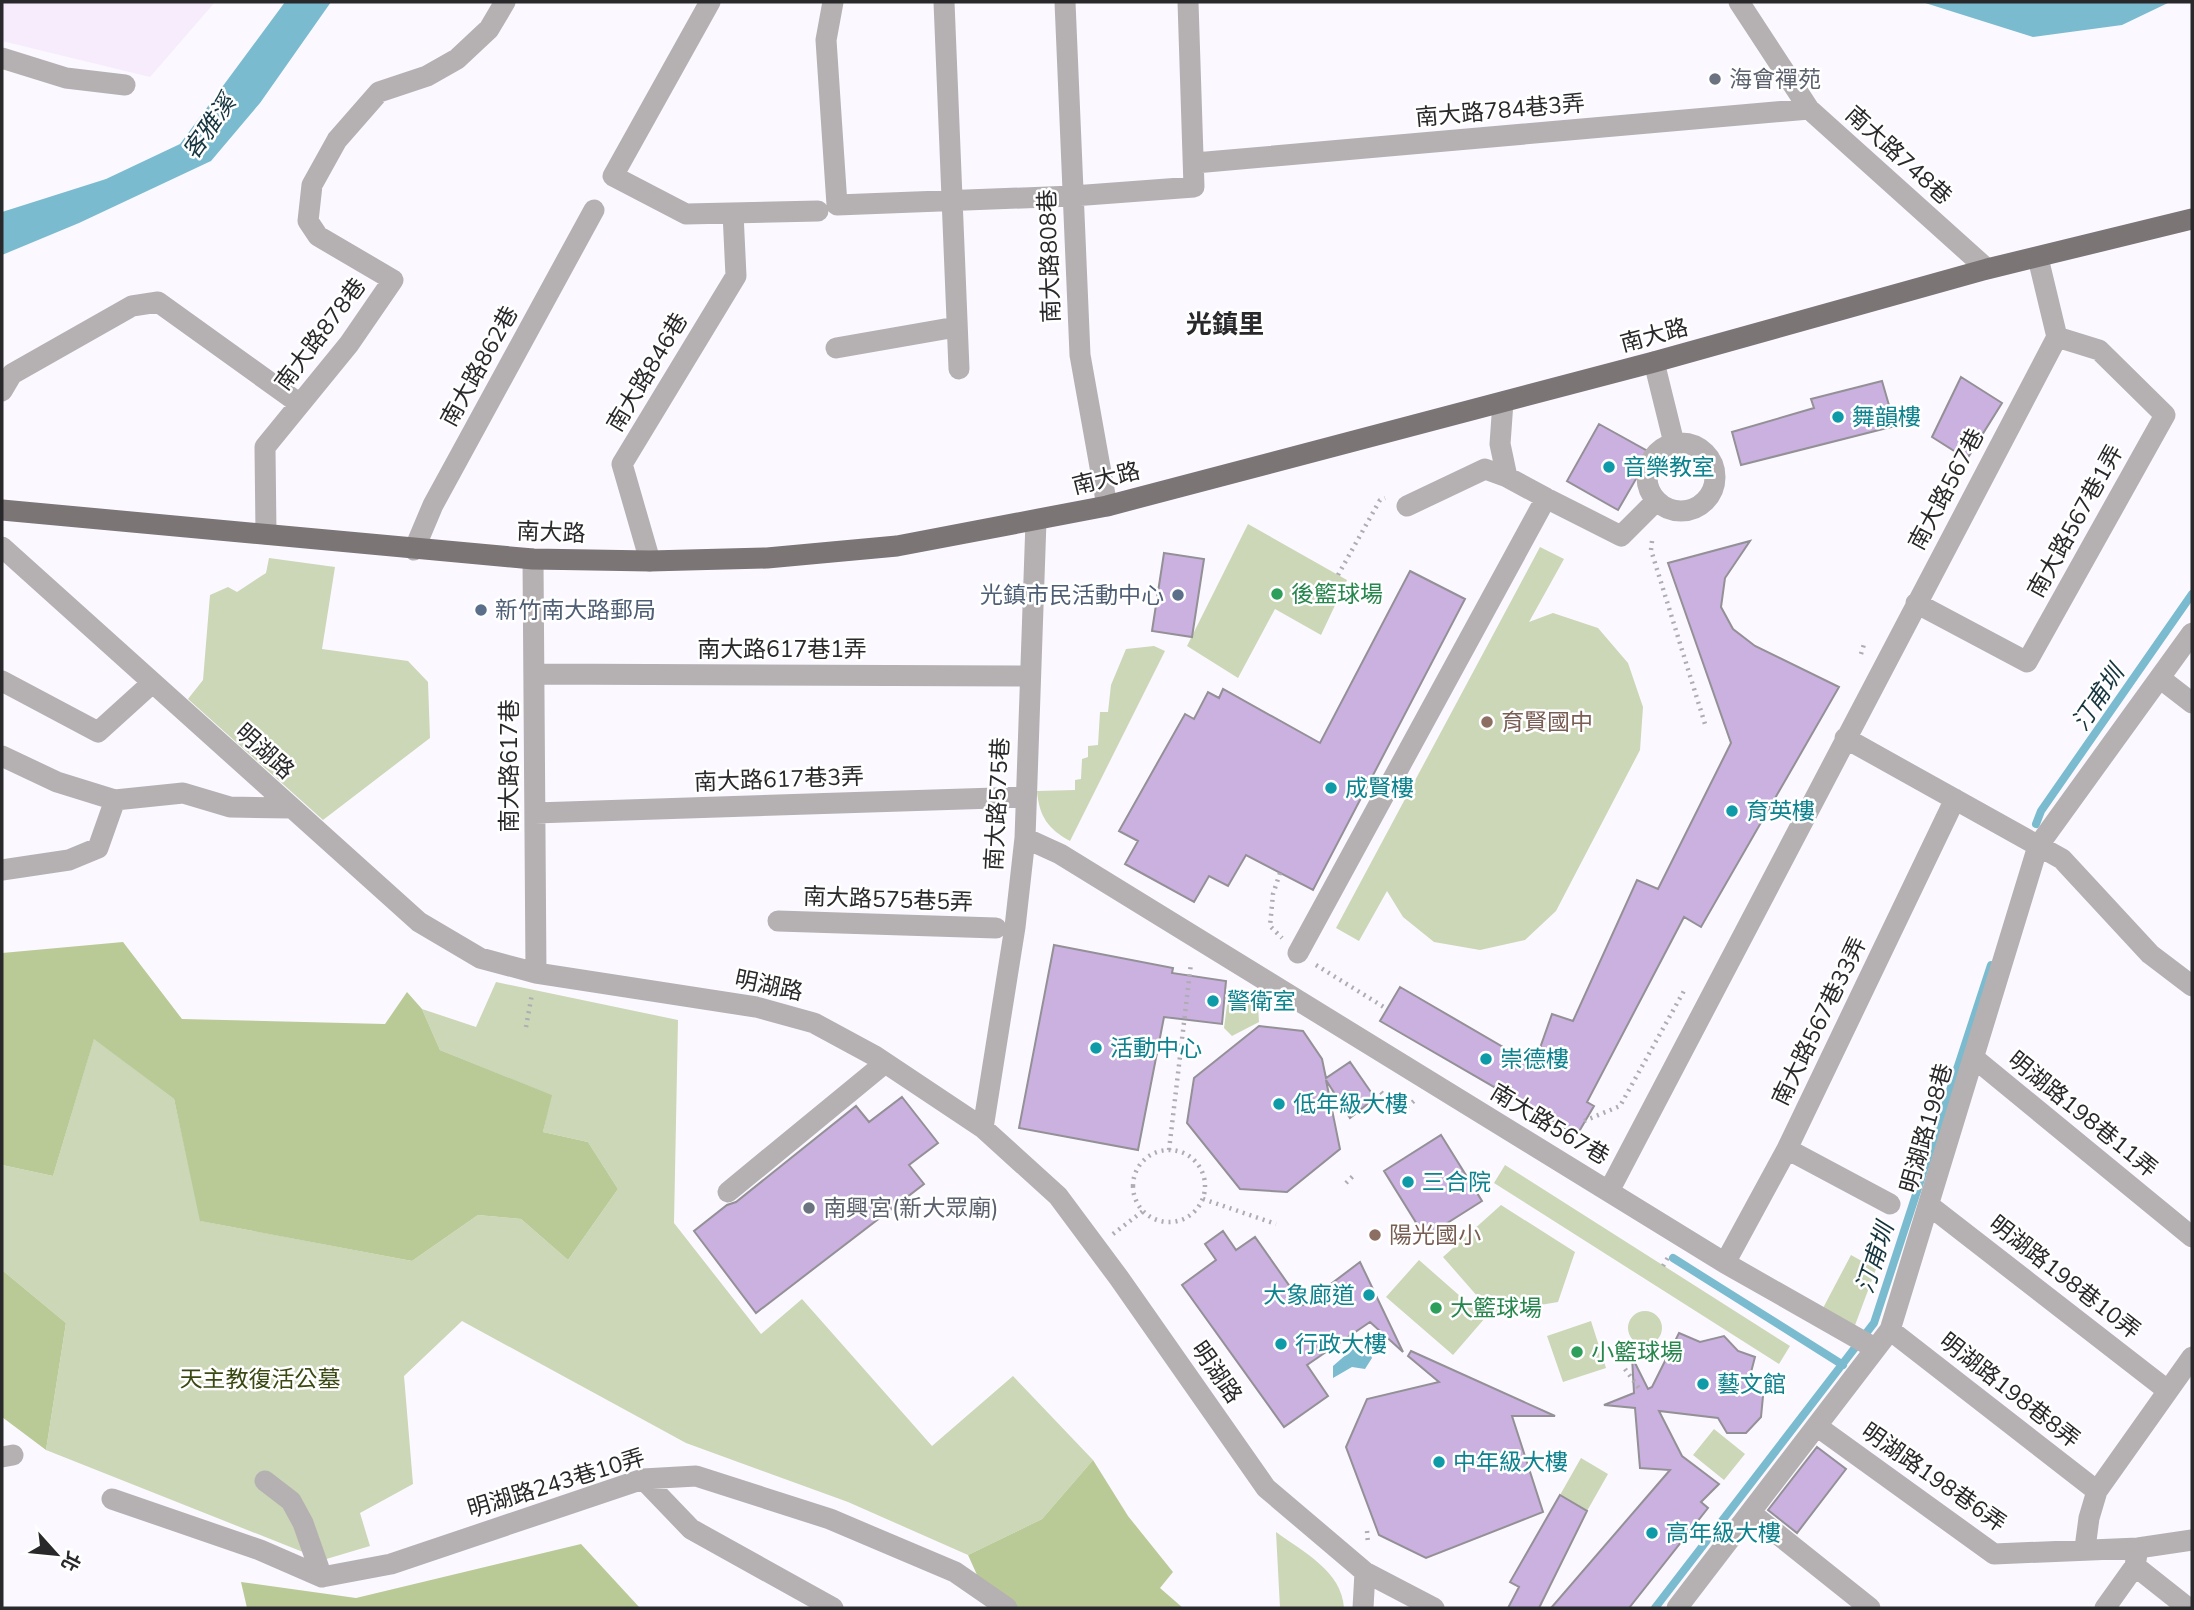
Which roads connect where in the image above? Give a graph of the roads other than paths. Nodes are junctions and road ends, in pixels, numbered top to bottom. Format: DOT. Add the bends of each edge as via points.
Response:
graph roads {
  1 [pos="505,2"];
  2 [pos="710,2"];
  3 [pos="833,2"];
  4 [pos="944,2"];
  5 [pos="1065,2"];
  6 [pos="1188,2"];
  7 [pos="1739,2"];
  8 [pos="2,58"];
  9 [pos="125,85"];
  10 [pos="1809,109"];
  11 [pos="1195,163"];
  12 [pos="1073,197"];
  13 [pos="953,201"];
  14 [pos="594,209"];
  15 [pos="818,211"];
  16 [pos="733,213"];
  17 [pos="2192,219"];
  18 [pos="2038,258"];
  19 [pos="1987,269"];
  20 [pos="956,327"];
  21 [pos="2057,337"];
  22 [pos="836,348"];
  23 [pos="1654,362"];
  24 [pos="959,369"];
  25 [pos="2,391"];
  26 [pos="1503,402"];
  27 [pos="300,404"];
  28 [pos="1675,443"];
  29 [pos="1507,477"];
  30 [pos="1546,498"];
  31 [pos="1656,501"];
  32 [pos="1107,506"];
  33 [pos="1407,506"];
  34 [pos="2,510"];
  35 [pos="1036,521"];
  36 [pos="266,534"];
  37 [pos="2,547"];
  38 [pos="414,550"];
  39 [pos="533,559"];
  40 [pos="650,561"];
  41 [pos="1916,603"];
  42 [pos="2192,633"];
  43 [pos="535,674"];
  44 [pos="1029,676"];
  45 [pos="2161,679"];
  46 [pos="2,681"];
  47 [pos="151,684"];
  48 [pos="2192,702"];
  49 [pos="1844,738"];
  50 [pos="2,757"];
  51 [pos="1025,797"];
  52 [pos="1955,799"];
  53 [pos="116,800"];
  54 [pos="290,808"];
  55 [pos="535,813"];
  56 [pos="1025,838"];
  57 [pos="2038,846"];
  58 [pos="2,870"];
  59 [pos="778,921"];
  60 [pos="996,928"];
  61 [pos="1298,954"];
  62 [pos="536,973"];
  63 [pos="2192,986"];
  64 [pos="1974,1058"];
  65 [pos="885,1063"];
  66 [pos="983,1128"];
  67 [pos="1787,1149"];
  68 [pos="1609,1191"];
  69 [pos="728,1192"];
  70 [pos="1890,1204"];
  71 [pos="1930,1206"];
  72 [pos="2192,1237"];
  73 [pos="1725,1263"];
  74 [pos="1891,1330"];
  75 [pos="1871,1346"];
  76 [pos="2192,1357"];
  77 [pos="2167,1390"];
  78 [pos="1818,1427"];
  79 [pos="643,1479"];
  80 [pos="265,1481"];
  81 [pos="2097,1491"];
  82 [pos="112,1499"];
  83 [pos="1751,1513"];
  84 [pos="2192,1540"];
  85 [pos="2085,1548"];
  86 [pos="2136,1557"];
  87 [pos="1365,1572"];
  88 [pos="322,1577"];
  89 [pos="833,1608"];
  90 [pos="1007,1608"];
  91 [pos="1363,1608"];
  92 [pos="1434,1608"];
  93 [pos="1677,1608"];
  94 [pos="1870,1608"];
  95 [pos="2105,1608"];
  96 [pos="2188,1608"];
  1 -- 27 [label="street, 南大路878巷" via="489,29 457,59 427,76 379,92 337,139 312,185 308,221 318,236 393,280"];
  2 -- 16 [label="street" via="613,176 686,214"];
  3 -- 13 [label="street" via="825,40 837,205"];
  4 -- 13 [label="street"];
  5 -- 12 [label="street, 南大路808巷"];
  6 -- 11 [label="street"];
  7 -- 10 [label="street, 南大路748巷"];
  8 -- 9 [label="street" via="66,78"];
  10 -- 11 [label="street, 南大路784巷3弄"];
  10 -- 19 [label="street, 南大路748巷"];
  11 -- 12 [label="street" via="1194,187"];
  12 -- 13 [label="street"];
  12 -- 32 [label="street, 南大路808巷" via="1080,355"];
  13 -- 20 [label="street"];
  14 -- 38 [label="street, 南大路862巷" via="433,505"];
  15 -- 16 [label="street"];
  16 -- 40 [label="street, 南大路846巷" via="736,276 622,464"];
  17 -- 18 [label="main road, 南大路"];
  18 -- 19 [label="main road, 南大路"];
  18 -- 21 [label="street"];
  19 -- 23 [label="main road, 南大路"];
  20 -- 22 [label="street"];
  20 -- 24 [label="street"];
  21 -- 41 [label="street, 南大路567巷"];
  21 -- 41 [label="street, 南大路567巷1弄" via="2099,350 2165,415 2027,662"];
  23 -- 26 [label="main road, 南大路"];
  23 -- 28 [label="street"];
  25 -- 27 [label="street" via="12,374 24,367 132,306 158,302"];
  26 -- 29 [label="street" via="1500,444"];
  26 -- 32 [label="main road, 南大路"];
  27 -- 36 [label="street, 南大路878巷" via="265,447"];
  28 -- 31 [label="street" via="1650,463 1647,483"];
  28 -- 31 [label="street" via="1704,451 1715,469 1713,490 1707,500 1688,511 1665,508"];
  29 -- 30 [label="street"];
  29 -- 33 [label="street" via="1485,469"];
  30 -- 31 [label="street" via="1620,536"];
  30 -- 61 [label="street"];
  32 -- 35 [label="main road, 南大路"];
  34 -- 36 [label="main road, 南大路"];
  35 -- 40 [label="main road, 南大路" via="897,545 767,558"];
  35 -- 44 [label="street, 南大路575巷"];
  36 -- 38 [label="main road, 南大路"];
  37 -- 47 [label="street, 明湖路"];
  38 -- 39 [label="main road, 南大路"];
  39 -- 40 [label="main road, 南大路"];
  39 -- 43 [label="street, 南大路617巷"];
  41 -- 49 [label="street, 南大路567巷"];
  42 -- 45 [label="street, 明湖路198巷"];
  43 -- 44 [label="street, 南大路617巷1弄"];
  43 -- 55 [label="street, 南大路617巷"];
  44 -- 51 [label="street, 南大路575巷"];
  45 -- 48 [label="street"];
  45 -- 57 [label="street, 明湖路198巷"];
  46 -- 47 [label="street" via="98,732"];
  47 -- 54 [label="street, 明湖路"];
  49 -- 52 [label="street"];
  49 -- 68 [label="street, 南大路567巷"];
  50 -- 53 [label="street" via="57,782"];
  51 -- 55 [label="street, 南大路617巷3弄"];
  51 -- 56 [label="street, 南大路575巷"];
  52 -- 57 [label="street"];
  52 -- 67 [label="street, 南大路567巷33弄"];
  53 -- 54 [label="street" via="183,793 230,807"];
  53 -- 58 [label="street" via="98,848 69,860"];
  54 -- 62 [label="street, 明湖路" via="419,922 480,958"];
  55 -- 62 [label="street, 南大路617巷"];
  56 -- 66 [label="street, 南大路575巷"];
  56 -- 68 [label="street, 南大路567巷" via="1060,854"];
  57 -- 63 [label="street" via="2062,859 2150,954"];
  57 -- 64 [label="street, 明湖路198巷"];
  59 -- 60 [label="street, 南大路575巷5弄"];
  62 -- 65 [label="street, 明湖路" via="756,1007 814,1023"];
  64 -- 71 [label="street, 明湖路198巷"];
  64 -- 72 [label="street, 明湖路198巷11弄"];
  65 -- 66 [label="street, 明湖路"];
  65 -- 69 [label="street"];
  66 -- 87 [label="street, 明湖路" via="1058,1196 1266,1488"];
  67 -- 70 [label="street"];
  67 -- 73 [label="street, 南大路567巷33弄"];
  68 -- 73 [label="street"];
  71 -- 74 [label="street, 明湖路198巷"];
  71 -- 77 [label="street, 明湖路198巷10弄"];
  73 -- 75 [label="street"];
  74 -- 78 [label="street, 明湖路198巷"];
  74 -- 81 [label="street, 明湖路198巷8弄"];
  76 -- 77 [label="street"];
  77 -- 81 [label="street"];
  78 -- 83 [label="street, 明湖路198巷"];
  78 -- 85 [label="street, 明湖路198巷6弄" via="1994,1554"];
  79 -- 88 [label="street, 明湖路243巷10弄" via="391,1564"];
  79 -- 89 [label="street" via="691,1529"];
  79 -- 90 [label="street, 明湖路243巷10弄" via="696,1476 830,1519 956,1572"];
  80 -- 88 [label="street" via="290,1501"];
  81 -- 85 [label="street"];
  82 -- 88 [label="street" via="260,1550"];
  83 -- 93 [label="street, 明湖路198巷"];
  83 -- 94 [label="street"];
  84 -- 86 [label="street, 明湖路198巷6弄"];
  85 -- 86 [label="street, 明湖路198巷6弄"];
  86 -- 95 [label="street"];
  86 -- 96 [label="street"];
  87 -- 91 [label="street"];
  87 -- 92 [label="street, 明湖路"];
}
